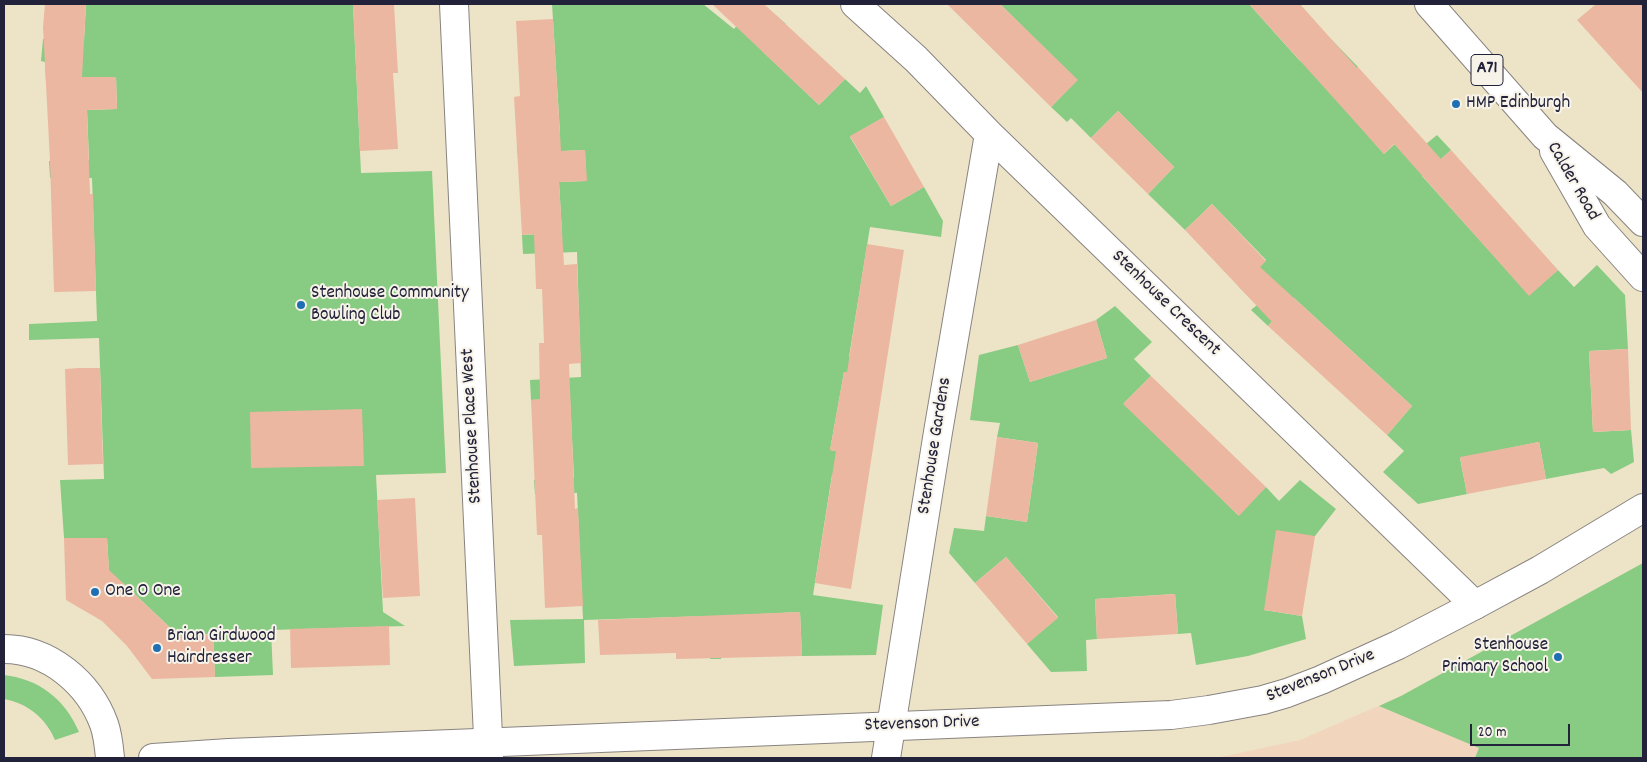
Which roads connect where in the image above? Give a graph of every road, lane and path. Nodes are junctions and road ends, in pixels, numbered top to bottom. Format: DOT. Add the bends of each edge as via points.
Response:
graph roads {
  1 [pos="454,4"];
  2 [pos="856,4"];
  3 [pos="1429,4"];
  4 [pos="990,134"];
  5 [pos="1545,136"];
  6 [pos="1643,222"];
  7 [pos="1643,277"];
  8 [pos="1643,508"];
  9 [pos="1474,605"];
  10 [pos="4,648"];
  11 [pos="892,726"];
  12 [pos="488,751"];
  13 [pos="110,758"];
  14 [pos="153,758"];
  15 [pos="886,758"];
  1 -- 12 [label="street, Stenhouse Place West"];
  2 -- 4 [label="street, Stenhouse Crescent"];
  3 -- 5 [label="street, A71"];
  4 -- 9 [label="street, Stenhouse Crescent"];
  4 -- 11 [label="street, Stenhouse Gardens" via="938,432"];
  5 -- 6 [label="street, Calder Road / A71" via="1614,193"];
  5 -- 7 [label="street, Calder Road / A71" via="1597,226"];
  8 -- 9 [label="street, Stevenson Drive"];
  9 -- 11 [label="street, Stevenson Drive" via="1321,680 1240,705 1171,715"];
  10 -- 13 [label="street" via="44,658 74,678 97,708 109,743"];
  11 -- 12 [label="street, Stevenson Drive"];
  11 -- 15 [label="street, Stenhouse Gardens"];
  12 -- 14 [label="street, Stevenson Drive" via="229,753"];
}
